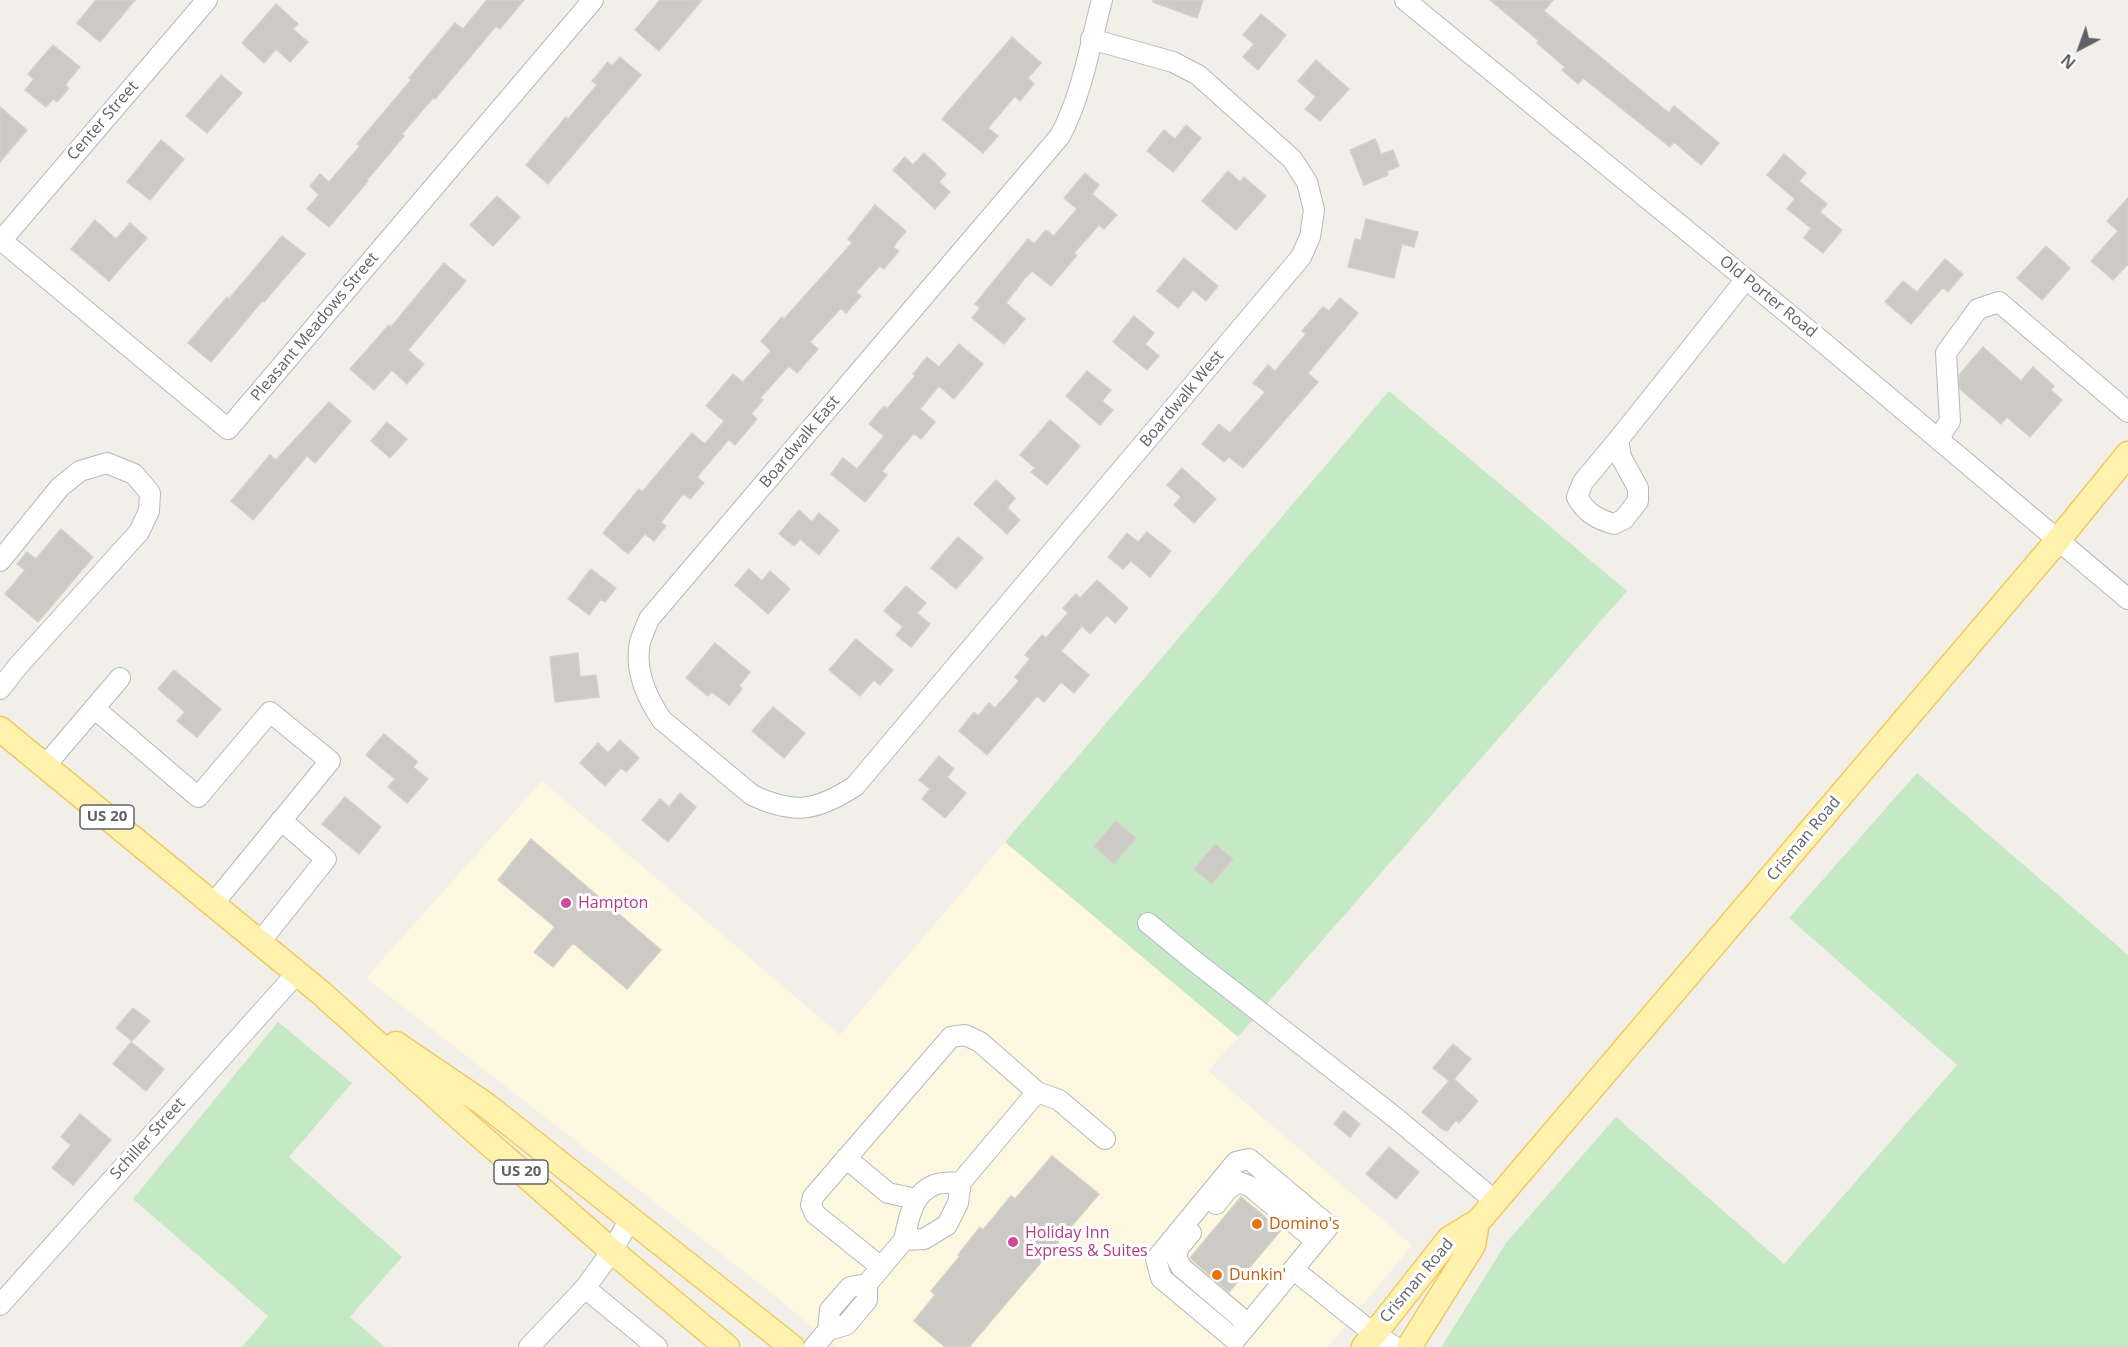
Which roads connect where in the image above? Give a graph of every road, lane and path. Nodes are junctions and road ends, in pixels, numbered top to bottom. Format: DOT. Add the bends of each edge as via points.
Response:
graph roads {
  1 [pos="207,0"];
  2 [pos="592,0"];
  3 [pos="1102,0"];
  4 [pos="1405,0"];
  5 [pos="1092,39"];
  6 [pos="1,241"];
  7 [pos="1746,279"];
  8 [pos="2128,412"];
  9 [pos="1938,439"];
  10 [pos="1618,440"];
  11 [pos="2128,454"];
  12 [pos="2058,540"];
  13 [pos="0,561"];
  14 [pos="2128,599"];
  15 [pos="120,678"];
  16 [pos="0,689"];
  17 [pos="94,708"];
  18 [pos="0,729"];
  19 [pos="45,766"];
  20 [pos="834,799"];
  21 [pos="281,820"];
  22 [pos="213,904"];
  23 [pos="1148,923"];
  24 [pos="260,942"];
  25 [pos="297,973"];
  26 [pos="320,992"];
  27 [pos="1037,1092"];
  28 [pos="1105,1139"];
  29 [pos="846,1158"];
  30 [pos="961,1182"];
  31 [pos="916,1198"];
  32 [pos="1495,1201"];
  33 [pos="630,1219"];
  34 [pos="1477,1222"];
  35 [pos="904,1240"];
  36 [pos="1316,1241"];
  37 [pos="612,1251"];
  38 [pos="881,1267"];
  39 [pos="1294,1270"];
  40 [pos="585,1288"];
  41 [pos="0,1305"];
  42 [pos="1248,1324"];
  43 [pos="1369,1340"];
  44 [pos="529,1347"];
  45 [pos="657,1347"];
  46 [pos="727,1347"];
  47 [pos="792,1347"];
  48 [pos="814,1347"];
  49 [pos="1395,1347"];
  50 [pos="1409,1347"];
  1 -- 6 [label="street, Center Street"];
  2 -- 6 [label="street, Pleasant Meadows Street" via="228,429"];
  3 -- 5 [label="street, Boardwalk East"];
  4 -- 7 [label="street, Old Porter Road"];
  5 -- 20 [label="street, Boardwalk East" via="1071,115 1060,136 649,619 640,643 644,689 662,720 752,795 791,808 812,807"];
  5 -- 20 [label="street, Boardwalk West" via="1173,62 1198,75 1292,159 1307,182 1314,210 1310,237 1301,257 868,772"];
  7 -- 9 [label="street, Old Porter Road"];
  7 -- 10 [label="street"];
  8 -- 9 [label="street" via="1999,302 1978,309 1946,353 1950,421"];
  9 -- 12 [label="street, Old Porter Road"];
  11 -- 12 [label="main road, Crisman Road"];
  12 -- 14 [label="street, Old Porter Road"];
  12 -- 32 [label="main road, Crisman Road"];
  13 -- 16 [label="street" via="60,487 80,471 107,463 134,474 150,493 149,511 139,532"];
  15 -- 17 [label="street"];
  17 -- 19 [label="street"];
  17 -- 21 [label="street" via="198,797 270,712 330,761"];
  18 -- 19 [label="main road, US 20"];
  19 -- 22 [label="main road, US 20"];
  21 -- 22 [label="street"];
  21 -- 24 [label="street" via="326,859"];
  22 -- 24 [label="main road, US 20"];
  23 -- 32 [label="street"];
  24 -- 25 [label="main road, US 20"];
  25 -- 26 [label="main road, US 20"];
  25 -- 41 [label="street, Schiller Street"];
  26 -- 33 [label="main road, US 20" via="486,1105"];
  26 -- 37 [label="main road, US 20"];
  27 -- 28 [label="street" via="1059,1100"];
  27 -- 29 [label="street" via="980,1042 965,1035 951,1036"];
  27 -- 30 [label="street"];
  29 -- 31 [label="street" via="888,1193"];
  29 -- 38 [label="street" via="813,1197 811,1205 815,1214"];
  30 -- 31 [label="street" via="936,1184"];
  30 -- 35 [label="street" via="958,1203 947,1225 924,1239"];
  31 -- 35 [label="street"];
  32 -- 34 [label="main road, Crisman Road"];
  33 -- 37 [label="street"];
  33 -- 47 [label="main road, US 20"];
  34 -- 43 [label="main road, Crisman Road" via="1449,1239"];
  34 -- 50 [label="main road, Crisman Road" via="1473,1245"];
  35 -- 38 [label="street"];
  36 -- 39 [label="street"];
  36 -- 42 [label="street" via="1251,1187 1239,1182 1228,1189 1179,1247 1176,1257 1181,1267"];
  36 -- 42 [label="street" via="1329,1226 1248,1159 1236,1162 1156,1259 1161,1278 1235,1340"];
  37 -- 40 [label="street"];
  37 -- 46 [label="main road, US 20"];
  38 -- 48 [label="street" via="867,1284 867,1300 846,1325 828,1330"];
  39 -- 42 [label="street"];
  39 -- 43 [label="street"];
  40 -- 44 [label="street"];
  40 -- 45 [label="street"];
  43 -- 49 [label="street"];
}
